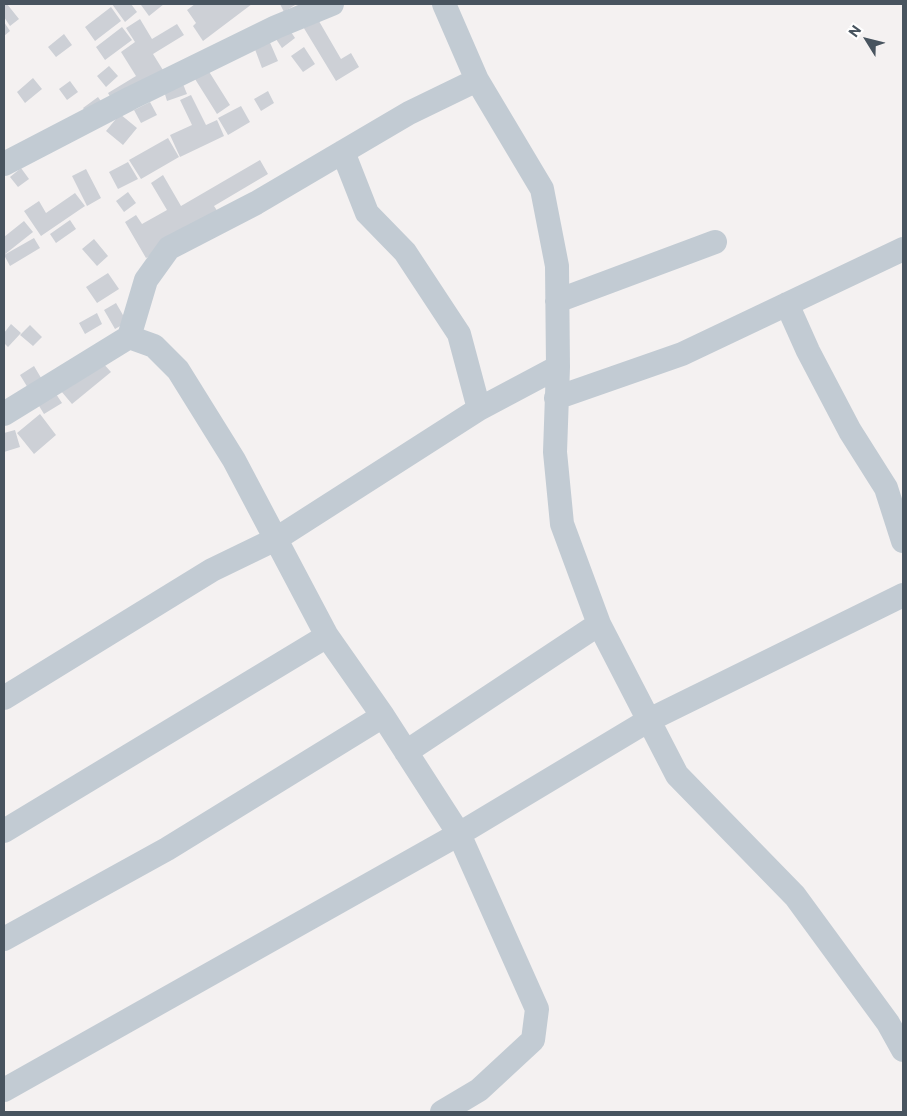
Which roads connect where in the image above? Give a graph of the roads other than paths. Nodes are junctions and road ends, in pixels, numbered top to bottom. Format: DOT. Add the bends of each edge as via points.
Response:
graph roads {
  1 [pos="332,4"];
  2 [pos="444,4"];
  3 [pos="477,80"];
  4 [pos="343,152"];
  5 [pos="4,164"];
  6 [pos="715,242"];
  7 [pos="903,249"];
  8 [pos="557,301"];
  9 [pos="787,304"];
  10 [pos="129,337"];
  11 [pos="558,367"];
  12 [pos="556,398"];
  13 [pos="479,409"];
  14 [pos="4,414"];
  15 [pos="276,539"];
  16 [pos="903,540"];
  17 [pos="903,595"];
  18 [pos="599,624"];
  19 [pos="327,636"];
  20 [pos="4,698"];
  21 [pos="383,716"];
  22 [pos="649,720"];
  23 [pos="406,752"];
  24 [pos="4,831"];
  25 [pos="458,834"];
  26 [pos="4,940"];
  27 [pos="896,1019"];
  28 [pos="903,1050"];
  29 [pos="4,1090"];
  30 [pos="442,1112"];
  1 -- 5 [label="street" via="276,27"];
  2 -- 3 [label="street"];
  3 -- 4 [label="street" via="409,113"];
  3 -- 8 [label="street" via="542,189 557,266"];
  4 -- 10 [label="street" via="256,203 169,248 146,280"];
  4 -- 13 [label="street" via="367,213 404,252 459,334"];
  6 -- 8 [label="street"];
  7 -- 9 [label="street"];
  8 -- 11 [label="street"];
  9 -- 12 [label="street" via="682,354"];
  9 -- 16 [label="street" via="850,431 886,488"];
  10 -- 14 [label="street"];
  10 -- 15 [label="street" via="154,346 178,370 234,460"];
  11 -- 12 [label="street"];
  11 -- 13 [label="street"];
  12 -- 18 [label="street" via="555,452 562,524"];
  13 -- 15 [label="street"];
  15 -- 19 [label="street"];
  15 -- 20 [label="street" via="212,570"];
  17 -- 22 [label="street"];
  18 -- 22 [label="street"];
  18 -- 23 [label="street"];
  19 -- 21 [label="street"];
  19 -- 24 [label="street"];
  21 -- 23 [label="street"];
  21 -- 26 [label="street" via="167,849"];
  22 -- 25 [label="street"];
  22 -- 27 [label="street" via="684,784 795,896"];
  23 -- 25 [label="street"];
  25 -- 29 [label="street"];
  25 -- 30 [label="street" via="537,1009 532,1040 479,1090"];
  27 -- 28 [label="street"];
}
